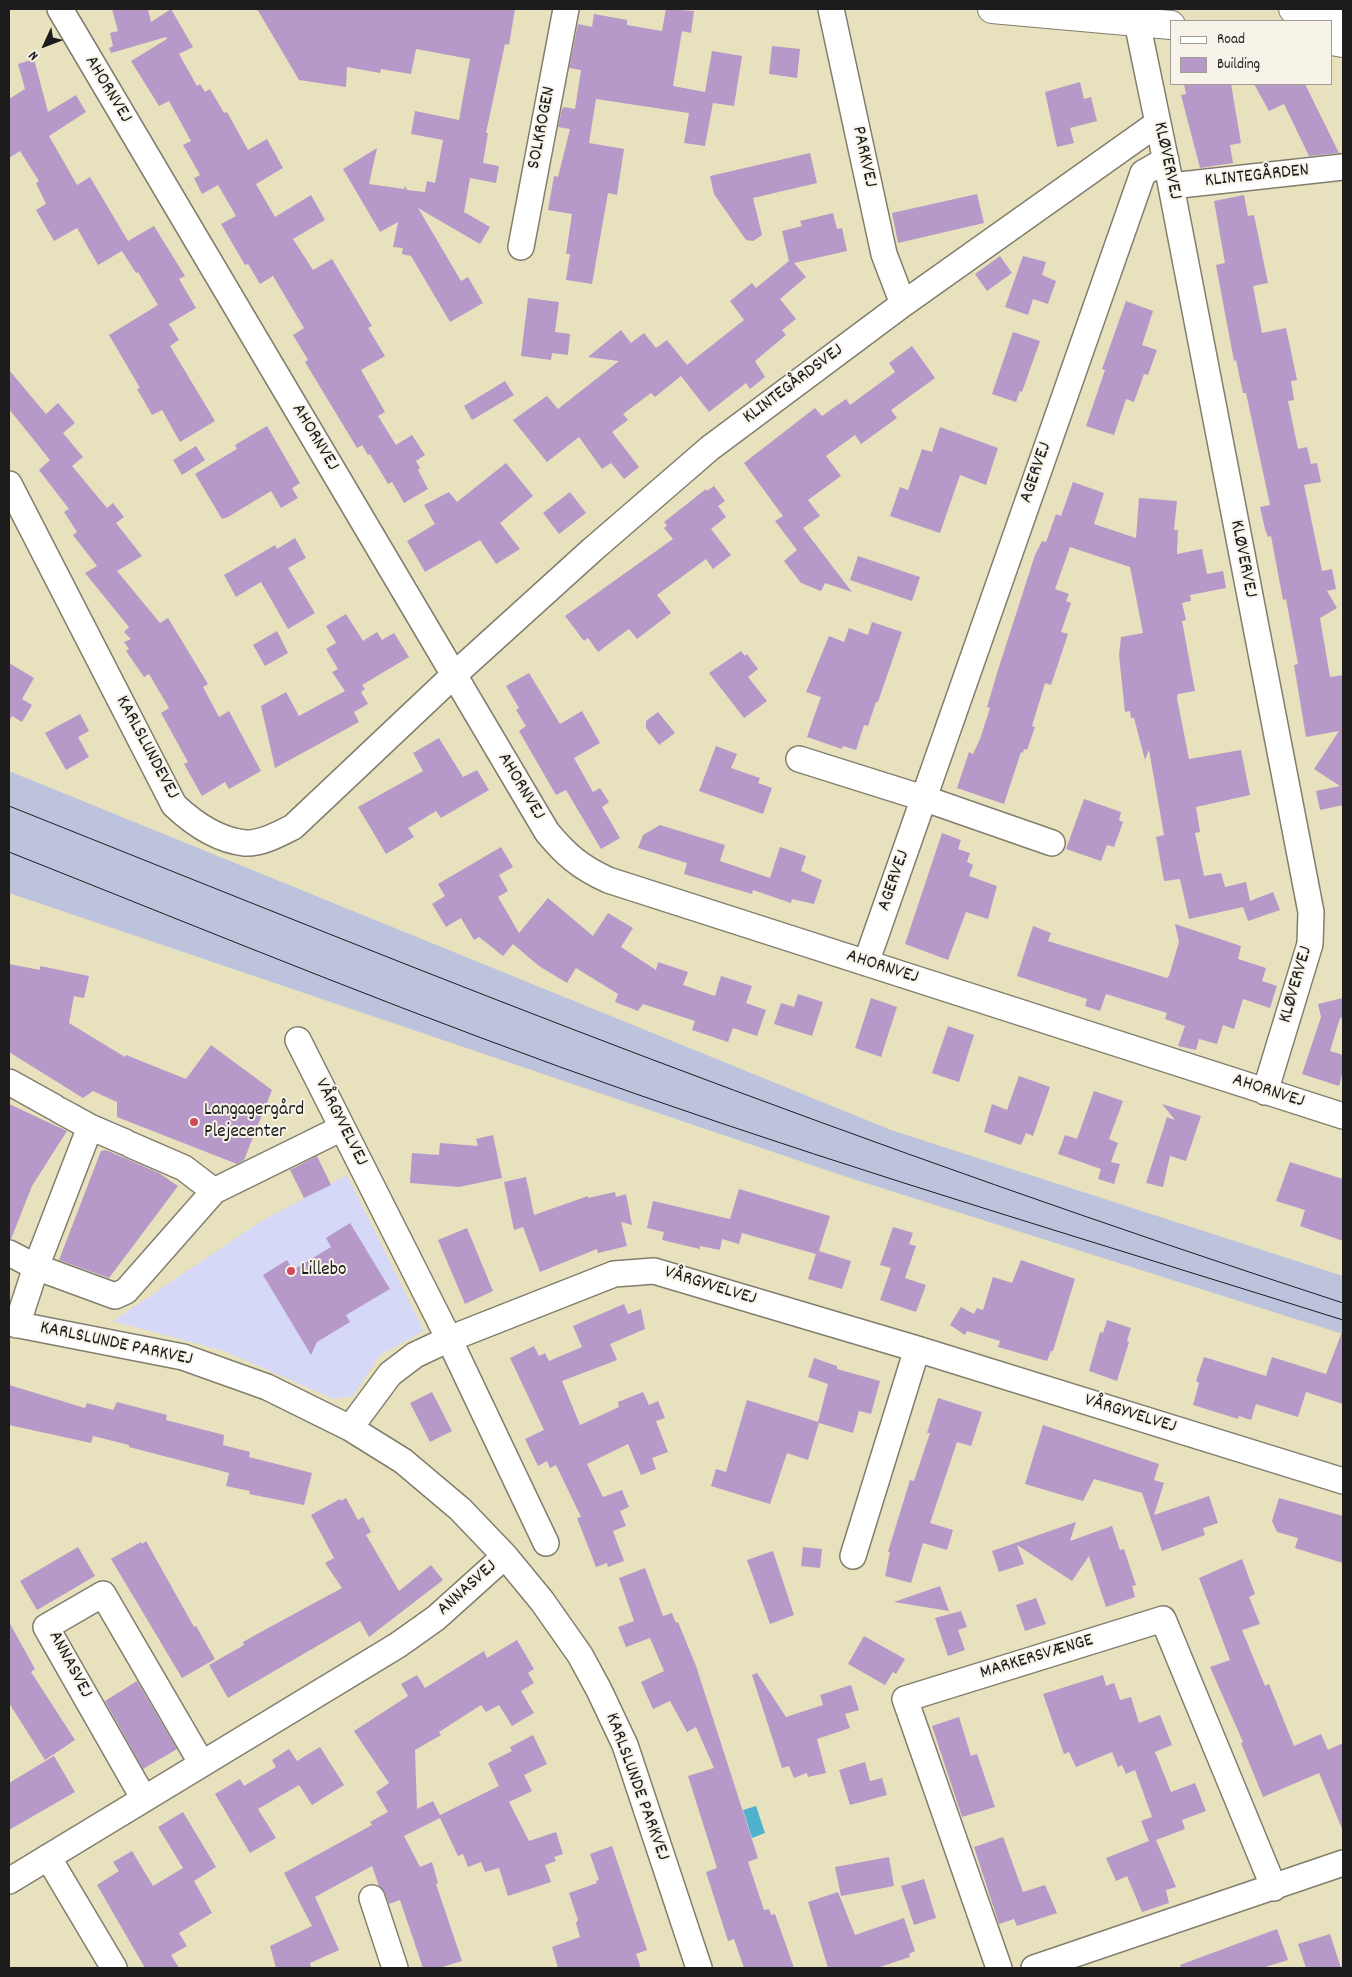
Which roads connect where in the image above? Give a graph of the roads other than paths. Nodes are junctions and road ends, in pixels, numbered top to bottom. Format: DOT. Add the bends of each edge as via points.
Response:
graph roads {
  1 [pos="60,9"];
  2 [pos="566,9"];
  3 [pos="831,9"];
  4 [pos="992,9"];
  5 [pos="1293,9"];
  6 [pos="1343,15"];
  7 [pos="1137,22"];
  8 [pos="1170,25"];
  9 [pos="1158,123"];
  10 [pos="1166,160"];
  11 [pos="1342,167"];
  12 [pos="1171,186"];
  13 [pos="521,247"];
  14 [pos="903,304"];
  15 [pos="9,484"];
  16 [pos="454,675"];
  17 [pos="799,758"];
  18 [pos="923,798"];
  19 [pos="1052,844"];
  20 [pos="866,963"];
  21 [pos="298,1040"];
  22 [pos="9,1082"];
  23 [pos="1265,1092"];
  24 [pos="1343,1116"];
  25 [pos="90,1127"];
  26 [pos="342,1128"];
  27 [pos="214,1192"];
  28 [pos="9,1253"];
  29 [pos="36,1267"];
  30 [pos="13,1324"];
  31 [pos="448,1339"];
  32 [pos="917,1349"];
  33 [pos="350,1428"];
  34 [pos="1343,1481"];
  35 [pos="546,1543"];
  36 [pos="505,1556"];
  37 [pos="853,1556"];
  38 [pos="202,1764"];
  39 [pos="144,1799"];
  40 [pos="48,1857"];
  41 [pos="1343,1863"];
  42 [pos="9,1881"];
  43 [pos="1274,1888"];
  44 [pos="372,1898"];
  45 [pos="114,1968"];
  46 [pos="395,1968"];
  47 [pos="699,1968"];
  48 [pos="999,1968"];
  49 [pos="1034,1968"];
  1 -- 16 [label="street, AHORNVEJ"];
  2 -- 13 [label="street, SOLKROGEN"];
  3 -- 14 [label="street, PARKVEJ" via="884,254"];
  4 -- 7 [label="main road"];
  5 -- 6 [label="main road"];
  7 -- 8 [label="main road"];
  7 -- 9 [label="street, KLØVERVEJ"];
  9 -- 10 [label="street, KLØVERVEJ"];
  9 -- 14 [label="street, KLINTEGÅRDSVEJ"];
  10 -- 12 [label="street, KLØVERVEJ"];
  10 -- 18 [label="street, AGERVEJ" via="1143,173"];
  11 -- 12 [label="street, KLINTEGÅRDEN"];
  12 -- 23 [label="street, KLØVERVEJ" via="1310,912 1310,944"];
  14 -- 16 [label="street, KLINTEGÅRDSVEJ" via="710,448"];
  15 -- 16 [label="street, KARLSLUNDEVEJ" via="174,804 193,823 222,837 246,843 272,838 293,827"];
  16 -- 20 [label="street, AHORNVEJ" via="547,832 584,869 608,880"];
  17 -- 18 [label="street"];
  18 -- 19 [label="street"];
  18 -- 20 [label="street, AGERVEJ"];
  20 -- 23 [label="street, AHORNVEJ"];
  21 -- 26 [label="street, VÅRGYVELVEJ"];
  22 -- 25 [label="street"];
  23 -- 24 [label="street, AHORNVEJ"];
  25 -- 27 [label="street" via="184,1168"];
  25 -- 29 [label="street, KARLSLUNDE PARKVEJ"];
  26 -- 27 [label="street"];
  26 -- 31 [label="street, VÅRGYVELVEJ"];
  27 -- 29 [label="street" via="126,1291 115,1296"];
  28 -- 29 [label="street"];
  29 -- 30 [label="street, KARLSLUNDE PARKVEJ"];
  30 -- 33 [label="street, KARLSLUNDE PARKVEJ" via="183,1356 267,1387"];
  31 -- 32 [label="street, VÅRGYVELVEJ" via="614,1274 654,1271"];
  31 -- 33 [label="street, VÅRGYVELVEJ" via="415,1355 390,1374"];
  31 -- 35 [label="street, VÅRGYVELVEJ"];
  32 -- 34 [label="street, VÅRGYVELVEJ"];
  32 -- 37 [label="street"];
  33 -- 36 [label="street, KARLSLUNDE PARKVEJ" via="411,1467 460,1508"];
  36 -- 38 [label="street, ANNASVEJ" via="436,1618 398,1645"];
  36 -- 47 [label="street, KARLSLUNDE PARKVEJ" via="580,1655 625,1745"];
  38 -- 39 [label="street, ANNASVEJ"];
  38 -- 39 [label="street, ANNASVEJ" via="103,1594 46,1627"];
  39 -- 40 [label="street, ANNASVEJ"];
  40 -- 42 [label="street, ANNASVEJ"];
  40 -- 45 [label="street"];
  41 -- 43 [label="street"];
  43 -- 48 [label="street, MARKERSVÆNGE" via="1163,1619 905,1699"];
  43 -- 49 [label="street"];
  44 -- 46 [label="street"];
}
